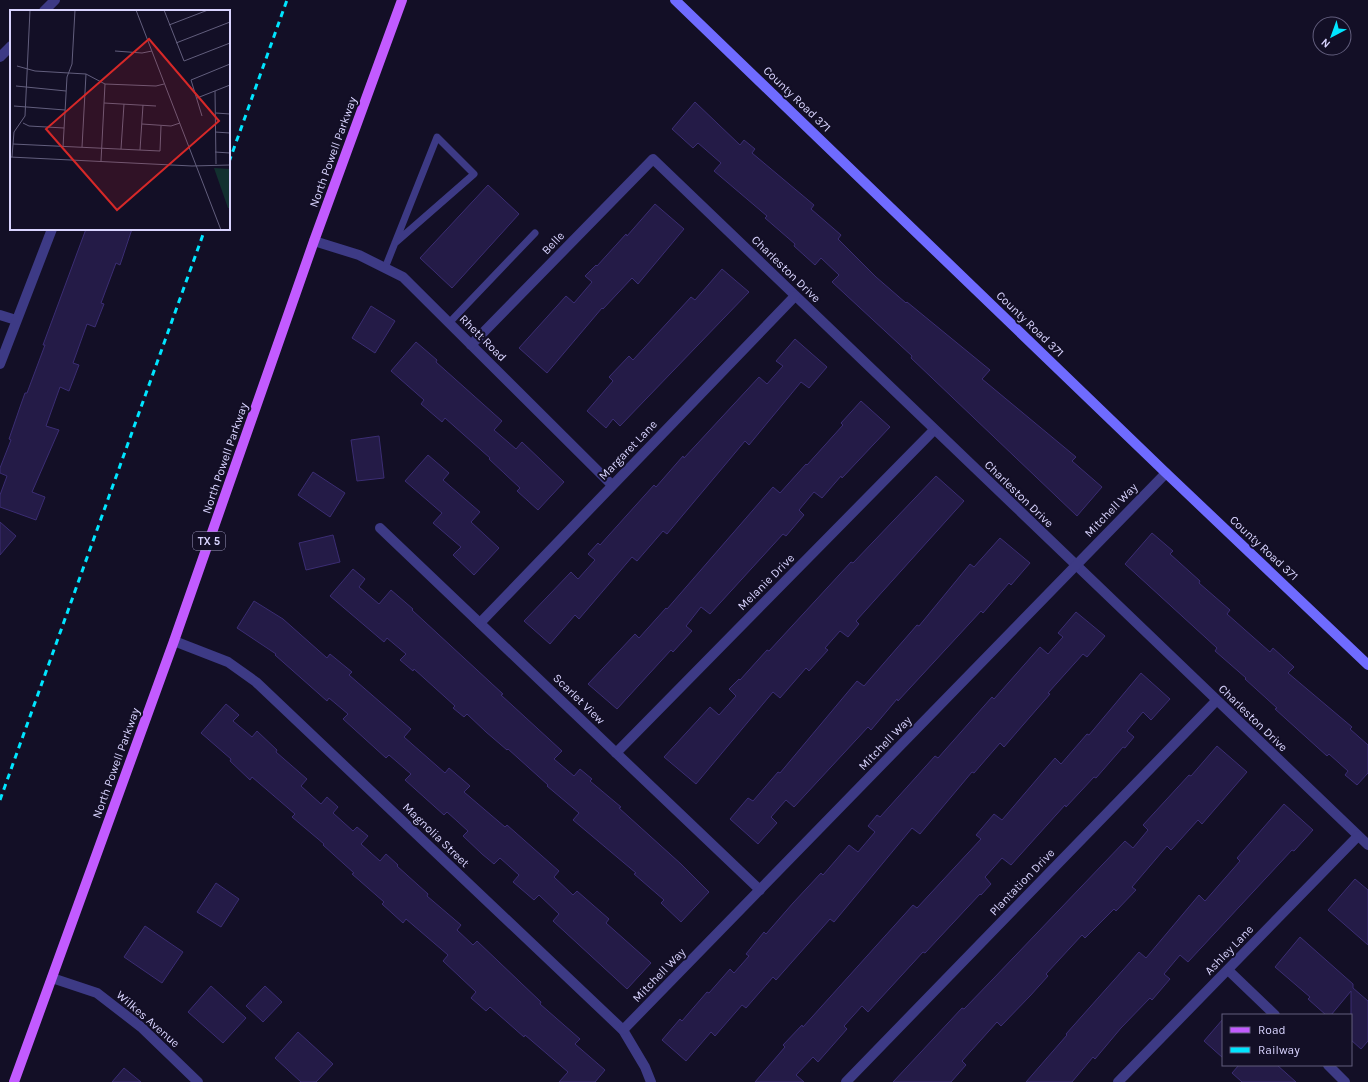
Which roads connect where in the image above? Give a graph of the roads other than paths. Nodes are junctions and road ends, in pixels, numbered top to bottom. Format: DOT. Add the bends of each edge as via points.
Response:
graph roads {
  1 [pos="55,0"];
  2 [pos="402,0"];
  3 [pos="675,0"];
  4 [pos="45,10"];
  5 [pos="10,47"];
  6 [pos="0,57"];
  7 [pos="653,159"];
  8 [pos="52,230"];
  9 [pos="535,233"];
  10 [pos="314,241"];
  11 [pos="395,243"];
  12 [pos="386,268"];
  13 [pos="795,296"];
  14 [pos="0,314"];
  15 [pos="16,320"];
  16 [pos="449,323"];
  17 [pos="471,345"];
  18 [pos="0,364"];
  19 [pos="934,430"];
  20 [pos="1166,473"];
  21 [pos="612,485"];
  22 [pos="380,528"];
  23 [pos="1075,566"];
  24 [pos="480,623"];
  25 [pos="174,642"];
  26 [pos="1368,665"];
  27 [pos="1216,701"];
  28 [pos="616,753"];
  29 [pos="1358,836"];
  30 [pos="1368,845"];
  31 [pos="760,890"];
  32 [pos="1228,970"];
  33 [pos="52,978"];
  34 [pos="1274,1014"];
  35 [pos="623,1030"];
  36 [pos="1329,1066"];
  37 [pos="14,1082"];
  38 [pos="198,1082"];
  39 [pos="651,1082"];
  40 [pos="846,1082"];
  41 [pos="1118,1082"];
  42 [pos="1345,1082"];
  1 -- 4 [label="street"];
  2 -- 10 [label="main road, North Powell Parkway / TX 5"];
  3 -- 20 [label="street, County Road 371"];
  5 -- 6 [label="street"];
  7 -- 13 [label="street, Charleston Drive"];
  7 -- 17 [label="street, Belle"];
  8 -- 15 [label="street"];
  9 -- 16 [label="lane"];
  10 -- 12 [label="street, Rhett Road" via="359,255"];
  10 -- 25 [label="main road, North Powell Parkway / TX 5"];
  11 -- 11 [label="lane" via="431,151 437,136 474,174"];
  11 -- 12 [label="lane"];
  12 -- 16 [label="street, Rhett Road" via="403,277"];
  13 -- 19 [label="street, Charleston Drive"];
  13 -- 21 [label="street, Margaret Lane"];
  14 -- 15 [label="street"];
  15 -- 18 [label="street"];
  16 -- 17 [label="street, Rhett Road"];
  17 -- 21 [label="street, Rhett Road"];
  19 -- 23 [label="street, Charleston Drive"];
  19 -- 28 [label="street, Melanie Drive"];
  20 -- 23 [label="street, Mitchell Way"];
  20 -- 26 [label="street, County Road 371"];
  21 -- 24 [label="street, Margaret Lane"];
  22 -- 24 [label="street, Scarlet View"];
  23 -- 27 [label="street, Charleston Drive"];
  23 -- 31 [label="street, Mitchell Way"];
  24 -- 28 [label="street, Scarlet View"];
  25 -- 33 [label="main road, North Powell Parkway / TX 5"];
  25 -- 35 [label="street, Magnolia Street" via="228,662 256,682"];
  27 -- 29 [label="street, Charleston Drive"];
  27 -- 40 [label="street, Plantation Drive"];
  28 -- 31 [label="street, Scarlet View"];
  29 -- 30 [label="street, Charleston Drive"];
  29 -- 32 [label="street, Ashley Lane"];
  31 -- 35 [label="street, Mitchell Way"];
  32 -- 34 [label="street"];
  32 -- 41 [label="street, Ashley Lane"];
  33 -- 37 [label="main road, North Powell Parkway / TX 5"];
  33 -- 38 [label="street, Wilkes Avenue" via="97,993 141,1027"];
  35 -- 39 [label="street, Magnolia Street"];
  36 -- 42 [label="street"];
}
